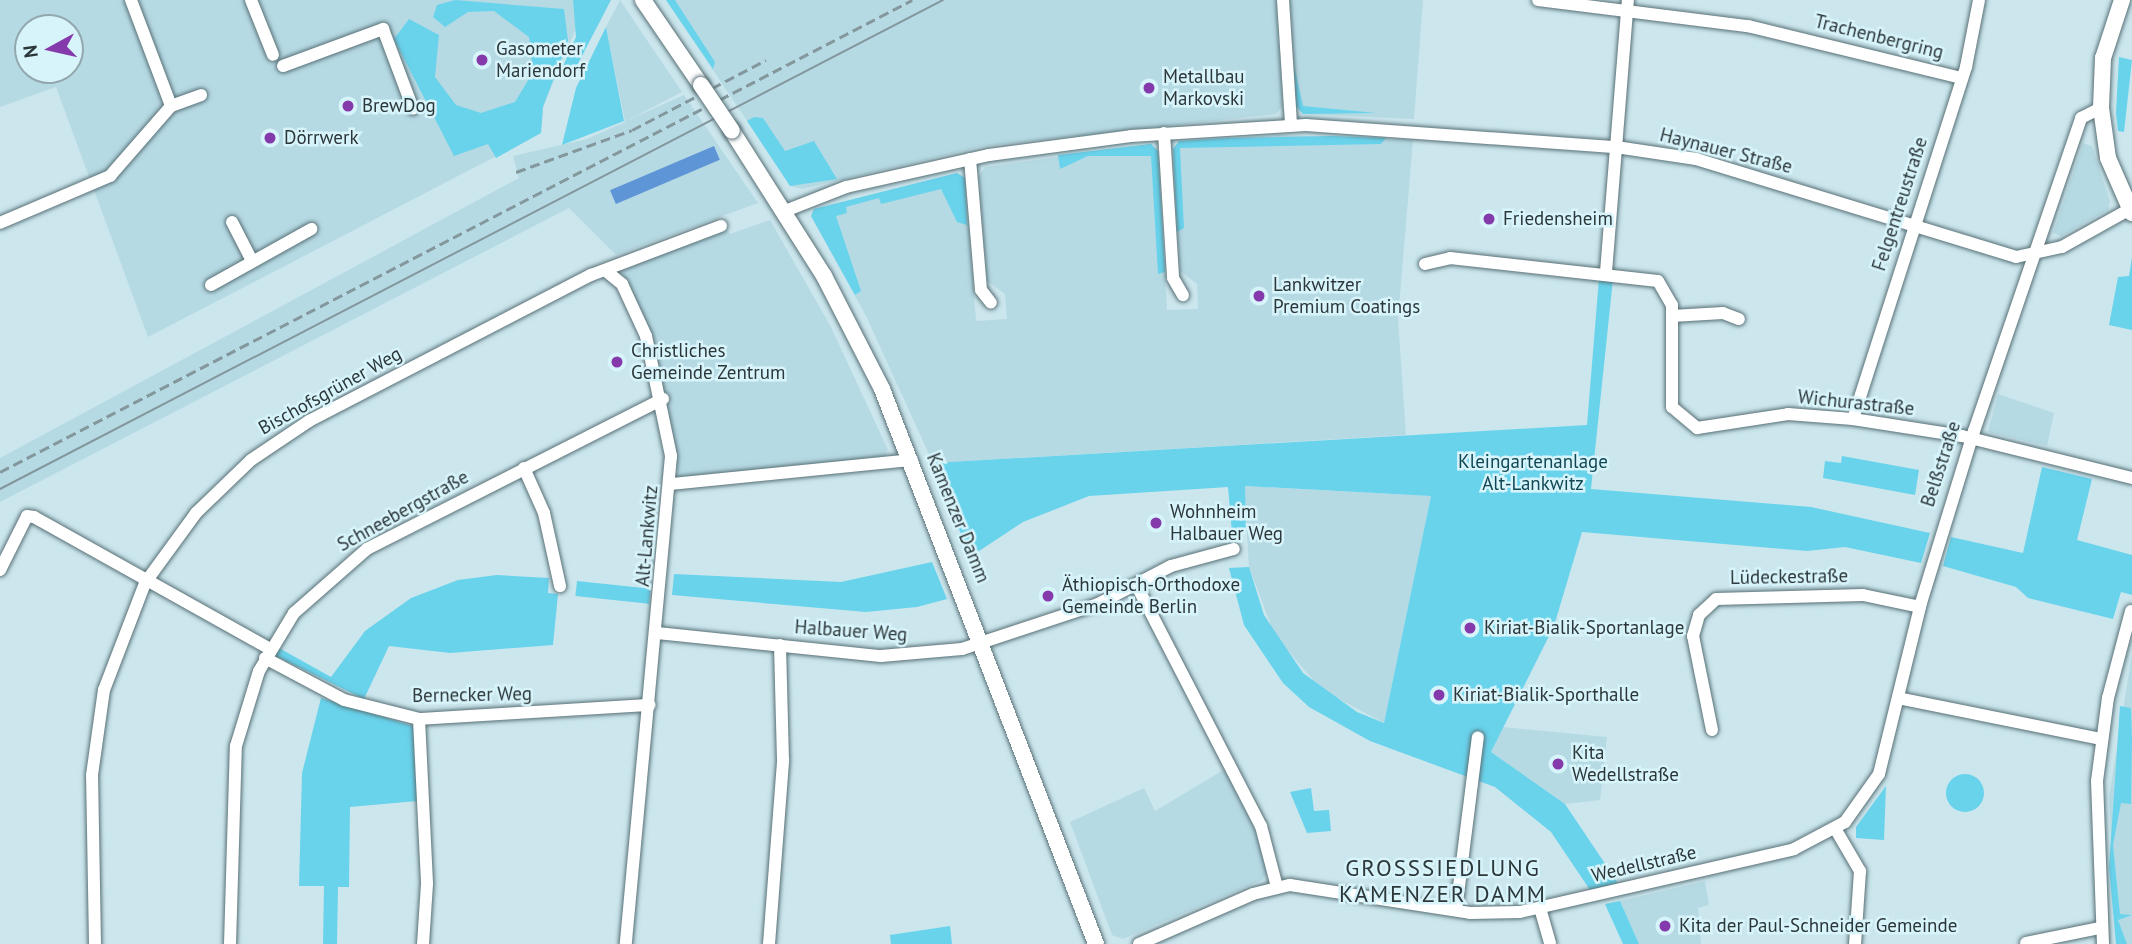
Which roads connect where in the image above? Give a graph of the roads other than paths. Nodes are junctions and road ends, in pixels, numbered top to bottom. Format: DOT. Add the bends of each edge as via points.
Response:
graph roads {
  1 [pos="131,0"];
  2 [pos="251,0"];
  3 [pos="643,0"];
  4 [pos="1283,0"];
  5 [pos="1538,0"];
  6 [pos="1979,0"];
  7 [pos="2122,0"];
  8 [pos="1628,4"];
  9 [pos="272,55"];
  10 [pos="284,66"];
  11 [pos="1962,78"];
  12 [pos="201,95"];
  13 [pos="171,106"];
  14 [pos="2101,108"];
  15 [pos="413,109"];
  16 [pos="1291,125"];
  17 [pos="1164,133"];
  18 [pos="1616,147"];
  19 [pos="970,159"];
  20 [pos="785,211"];
  21 [pos="2131,211"];
  22 [pos="232,222"];
  23 [pos="0,223"];
  24 [pos="722,226"];
  25 [pos="1913,227"];
  26 [pos="311,229"];
  27 [pos="2033,257"];
  28 [pos="251,260"];
  29 [pos="1426,264"];
  30 [pos="606,271"];
  31 [pos="1606,272"];
  32 [pos="211,285"];
  33 [pos="1183,295"];
  34 [pos="991,303"];
  35 [pos="1672,316"];
  36 [pos="1739,319"];
  37 [pos="663,399"];
  38 [pos="1853,419"];
  39 [pos="1972,438"];
  40 [pos="912,460"];
  41 [pos="524,468"];
  42 [pos="2132,478"];
  43 [pos="671,484"];
  44 [pos="1234,549"];
  45 [pos="0,570"];
  46 [pos="147,580"];
  47 [pos="561,586"];
  48 [pos="1137,586"];
  49 [pos="1920,607"];
  50 [pos="2131,611"];
  51 [pos="657,633"];
  52 [pos="984,643"];
  53 [pos="780,645"];
  54 [pos="268,654"];
  55 [pos="1898,698"];
  56 [pos="650,705"];
  57 [pos="419,719"];
  58 [pos="1712,730"];
  59 [pos="1478,737"];
  60 [pos="2102,738"];
  61 [pos="1836,830"];
  62 [pos="1277,887"];
  63 [pos="1540,908"];
  64 [pos="1456,910"];
  65 [pos="2100,928"];
  66 [pos="2026,943"];
  67 [pos="95,944"];
  68 [pos="230,944"];
  69 [pos="423,944"];
  70 [pos="626,944"];
  71 [pos="769,944"];
  72 [pos="1096,944"];
  73 [pos="1139,944"];
  74 [pos="1550,944"];
  75 [pos="1855,944"];
  76 [pos="2103,944"];
  1 -- 13 [label="street"];
  2 -- 9 [label="street"];
  3 -- 20 [label="main road, Kamenzer Damm, bridge"];
  4 -- 16 [label="street"];
  5 -- 8 [label="street, Trachenbergring"];
  6 -- 11 [label="street, Felgentreustraße"];
  7 -- 14 [label="main road" via="2103,58"];
  8 -- 11 [label="street, Trachenbergring" via="1787,34"];
  8 -- 18 [label="street"];
  10 -- 15 [label="street" via="383,29"];
  11 -- 25 [label="street, Felgentreustraße"];
  12 -- 13 [label="street"];
  13 -- 23 [label="street" via="110,176"];
  14 -- 21 [label="main road" via="2108,158"];
  14 -- 27 [label="street, Belßstraße" via="2082,116"];
  16 -- 17 [label="street, Haynauer Straße"];
  16 -- 18 [label="street, Haynauer Straße"];
  17 -- 19 [label="street, Haynauer Straße"];
  17 -- 33 [label="street" via="1173,278"];
  18 -- 25 [label="street, Haynauer Straße" via="1728,167"];
  18 -- 31 [label="street"];
  19 -- 20 [label="street, Haynauer Straße" via="846,187"];
  19 -- 34 [label="street" via="981,290"];
  20 -- 40 [label="main road, Kamenzer Damm" via="852,327"];
  21 -- 27 [label="street, Haynauer Straße"];
  22 -- 28 [label="street"];
  24 -- 30 [label="street"];
  25 -- 27 [label="street, Haynauer Straße" via="1997,255"];
  25 -- 38 [label="street, Felgentreustraße"];
  26 -- 28 [label="street"];
  27 -- 39 [label="street, Belßstraße"];
  28 -- 32 [label="street"];
  29 -- 31 [label="street" via="1450,258"];
  30 -- 37 [label="street, Alt-Lankwitz" via="622,284 639,318"];
  30 -- 46 [label="street, Bischofsgrüner Weg" via="273,443 204,505"];
  31 -- 35 [label="street, Wichurastraße" via="1658,281 1670,298"];
  35 -- 36 [label="street" via="1723,313"];
  35 -- 38 [label="street, Wichurastraße" via="1670,399 1689,425 1721,429 1788,414"];
  37 -- 41 [label="street, Schneebergstraße"];
  37 -- 43 [label="street, Alt-Lankwitz"];
  38 -- 39 [label="street, Wichurastraße"];
  39 -- 42 [label="street, Wichurastraße"];
  39 -- 49 [label="street, Belßstraße"];
  40 -- 43 [label="street"];
  40 -- 52 [label="main road, Kamenzer Damm"];
  41 -- 47 [label="street" via="544,513"];
  41 -- 54 [label="street, Schneebergstraße" via="349,562 302,604"];
  43 -- 51 [label="street, Alt-Lankwitz"];
  44 -- 48 [label="street, Halbauer Weg" via="1171,566"];
  45 -- 46 [label="street, Bernecker Weg" via="27,516"];
  46 -- 54 [label="street, Bernecker Weg"];
  46 -- 67 [label="street, Bischofsgrüner Weg" via="113,658 96,732"];
  48 -- 52 [label="street, Halbauer Weg"];
  48 -- 62 [label="street" via="1252,806"];
  49 -- 55 [label="street, Belßstraße"];
  49 -- 58 [label="street, Lüdeckestraße" via="1863,595 1716,599 1699,615 1693,636"];
  50 -- 60 [label="street"];
  51 -- 53 [label="street, Halbauer Weg"];
  51 -- 56 [label="street, Alt-Lankwitz"];
  52 -- 53 [label="street, Halbauer Weg" via="881,656"];
  52 -- 72 [label="main road, Kamenzer Damm"];
  53 -- 71 [label="street" via="783,760"];
  54 -- 57 [label="street, Bernecker Weg" via="344,700"];
  54 -- 68 [label="street, Schneebergstraße" via="247,699 233,762"];
  55 -- 60 [label="street"];
  55 -- 61 [label="street, Belßstraße" via="1877,778"];
  56 -- 57 [label="street, Bernecker Weg"];
  56 -- 70 [label="street, Alt-Lankwitz"];
  57 -- 69 [label="street" via="427,887"];
  59 -- 64 [label="street" via="1464,815"];
  60 -- 65 [label="street" via="2095,842"];
  61 -- 63 [label="street, Wedellstraße" via="1794,849"];
  61 -- 75 [label="street" via="1860,871"];
  62 -- 64 [label="street, Wedellstraße" via="1322,886"];
  62 -- 73 [label="street, Wedellstraße"];
  63 -- 64 [label="street, Wedellstraße" via="1504,914"];
  63 -- 74 [label="street"];
  65 -- 66 [label="street"];
  65 -- 76 [label="street"];
}
